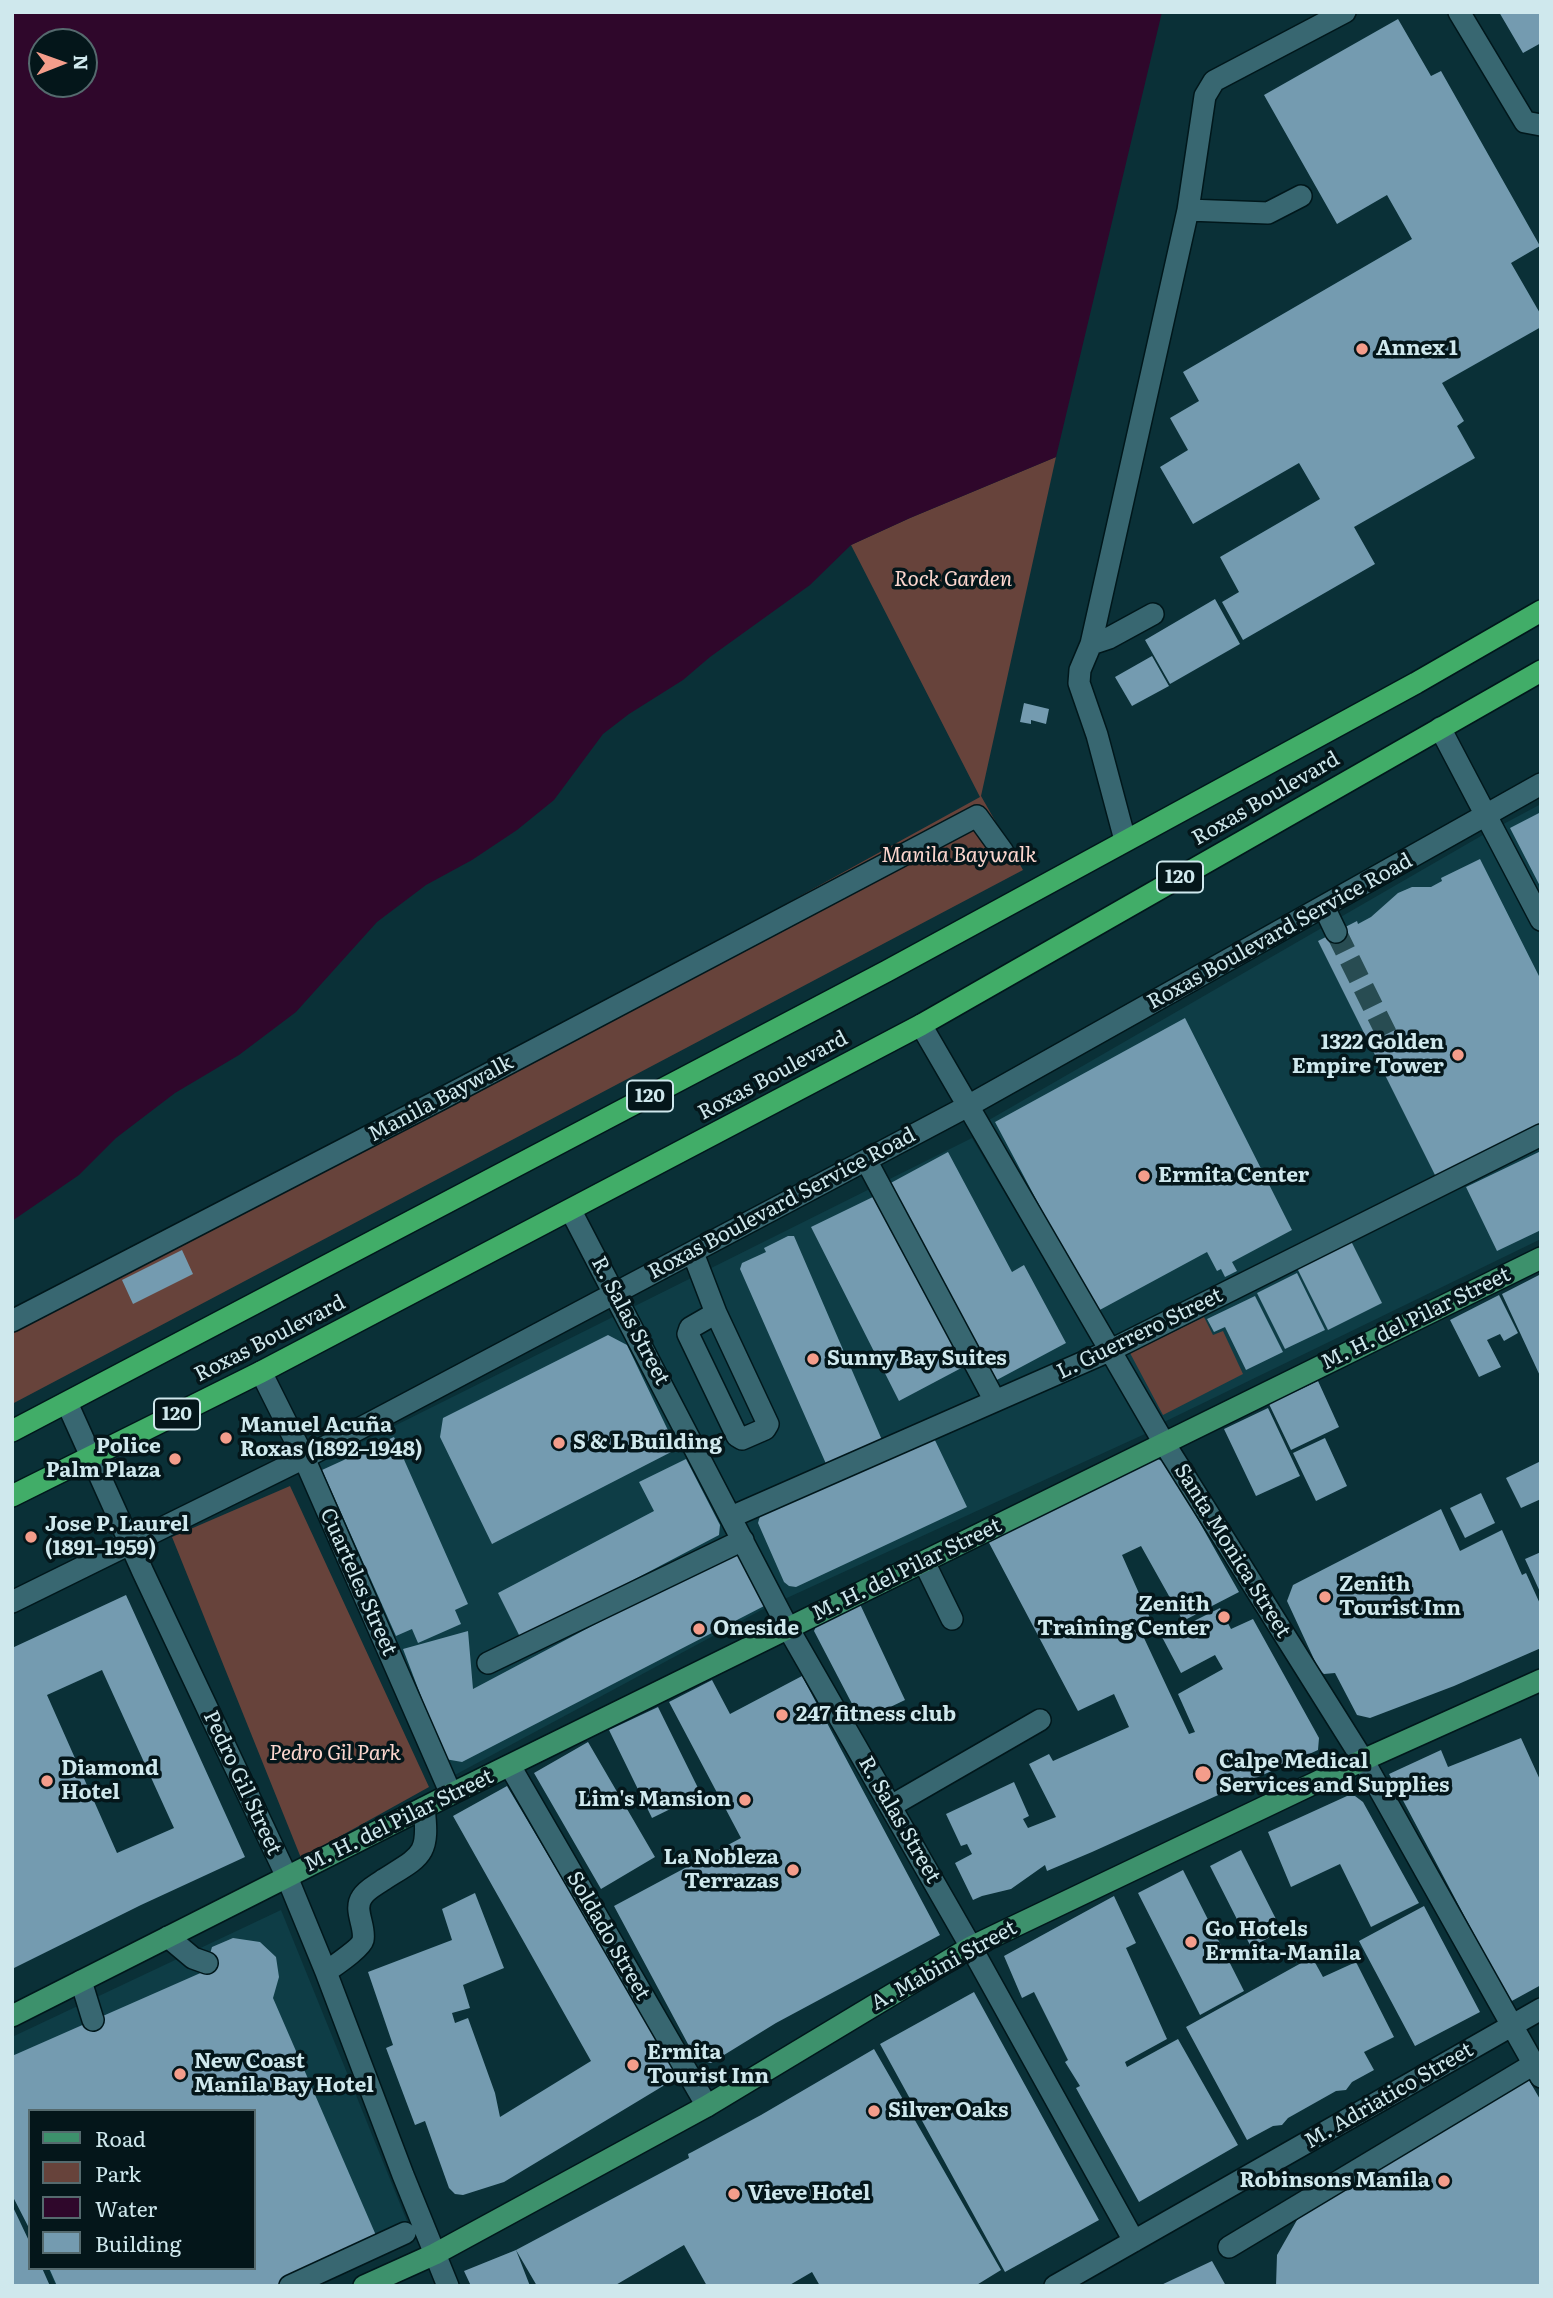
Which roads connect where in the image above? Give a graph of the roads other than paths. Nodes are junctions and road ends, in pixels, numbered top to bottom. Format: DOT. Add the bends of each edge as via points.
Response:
graph roads {
  1 [pos="1345,12"];
  2 [pos="1459,12"];
  3 [pos="1541,125"];
  4 [pos="1301,196"];
  5 [pos="1188,210"];
  6 [pos="1541,611"];
  7 [pos="1153,614"];
  8 [pos="1091,644"];
  9 [pos="1541,671"];
  10 [pos="1440,728"];
  11 [pos="1541,784"];
  12 [pos="1487,816"];
  13 [pos="1125,840"];
  14 [pos="1003,852"];
  15 [pos="1324,907"];
  16 [pos="1541,920"];
  17 [pos="1336,932"];
  18 [pos="921,1026"];
  19 [pos="968,1106"];
  20 [pos="1541,1135"];
  21 [pos="866,1160"];
  22 [pos="571,1211"];
  23 [pos="692,1253"];
  24 [pos="1541,1258"];
  25 [pos="615,1293"];
  26 [pos="716,1313"];
  27 [pos="12,1321"];
  28 [pos="1110,1351"];
  29 [pos="261,1372"];
  30 [pos="995,1401"];
  31 [pos="67,1403"];
  32 [pos="12,1431"];
  33 [pos="1164,1443"];
  34 [pos="92,1455"];
  35 [pos="304,1458"];
  36 [pos="12,1496"];
  37 [pos="732,1517"];
  38 [pos="743,1541"];
  39 [pos="131,1545"];
  40 [pos="924,1562"];
  41 [pos="12,1602"];
  42 [pos="952,1619"];
  43 [pos="788,1628"];
  44 [pos="488,1662"];
  45 [pos="1541,1680"];
  46 [pos="1040,1720"];
  47 [pos="1363,1760"];
  48 [pos="510,1766"];
  49 [pos="451,1794"];
  50 [pos="891,1806"];
  51 [pos="424,1808"];
  52 [pos="286,1877"];
  53 [pos="168,1937"];
  54 [pos="971,1947"];
  55 [pos="207,1964"];
  56 [pos="326,1972"];
  57 [pos="81,1981"];
  58 [pos="1541,2009"];
  59 [pos="12,2015"];
  60 [pos="93,2020"];
  61 [pos="1511,2026"];
  62 [pos="1537,2071"];
  63 [pos="707,2106"];
  64 [pos="405,2233"];
  65 [pos="1134,2241"];
  66 [pos="1229,2246"];
  67 [pos="435,2253"];
  68 [pos="290,2286"];
  69 [pos="364,2286"];
  70 [pos="448,2286"];
  71 [pos="1055,2286"];
  1 -- 5 [label="street" via="1211,84 1201,114"];
  2 -- 3 [label="street" via="1525,122"];
  4 -- 5 [label="street" via="1268,213"];
  5 -- 8 [label="street"];
  6 -- 13 [label="highway, Roxas Boulevard / 120"];
  7 -- 8 [label="street"];
  8 -- 13 [label="street" via="1079,683"];
  9 -- 10 [label="highway, Roxas Boulevard / 120"];
  10 -- 12 [label="street"];
  10 -- 18 [label="highway, Roxas Boulevard / 120"];
  11 -- 12 [label="street, Roxas Boulevard Service Road"];
  12 -- 15 [label="street, Roxas Boulevard Service Road"];
  12 -- 16 [label="street"];
  13 -- 31 [label="highway, Roxas Boulevard / 120" via="887,971"];
  14 -- 27 [label="street, Manila Baywalk" via="977,816"];
  15 -- 17 [label="street"];
  15 -- 19 [label="street, Roxas Boulevard Service Road"];
  18 -- 19 [label="street, Santa Monica Street"];
  18 -- 22 [label="highway, Roxas Boulevard / 120"];
  19 -- 21 [label="street, Roxas Boulevard Service Road"];
  19 -- 28 [label="street, Santa Monica Street"];
  20 -- 28 [label="street, L. Guerrero Street"];
  21 -- 23 [label="street, Roxas Boulevard Service Road"];
  21 -- 30 [label="street"];
  22 -- 25 [label="street, R. Salas Street"];
  22 -- 29 [label="highway, Roxas Boulevard / 120"];
  23 -- 25 [label="street, Roxas Boulevard Service Road"];
  23 -- 26 [label="street"];
  24 -- 33 [label="main road, M. H. del Pilar Street"];
  25 -- 35 [label="street, Roxas Boulevard Service Road"];
  25 -- 37 [label="street, R. Salas Street"];
  26 -- 26 [label="street" via="768,1424 742,1438 737,1436 688,1334 690,1328"];
  28 -- 30 [label="street, L. Guerrero Street"];
  28 -- 33 [label="street, Santa Monica Street"];
  29 -- 34 [label="highway, Roxas Boulevard / 120"];
  29 -- 35 [label="street, Cuarteles Street"];
  30 -- 37 [label="street, L. Guerrero Street"];
  31 -- 32 [label="highway, Roxas Boulevard / 120"];
  31 -- 34 [label="street, Pedro Gil Street"];
  33 -- 40 [label="main road, M. H. del Pilar Street"];
  33 -- 47 [label="street, Santa Monica Street"];
  34 -- 36 [label="highway, Roxas Boulevard / 120"];
  34 -- 39 [label="street, Pedro Gil Street"];
  35 -- 39 [label="street, Roxas Boulevard Service Road"];
  35 -- 49 [label="street, Cuarteles Street"];
  37 -- 38 [label="street, R. Salas Street"];
  38 -- 43 [label="street, R. Salas Street"];
  38 -- 44 [label="street"];
  39 -- 41 [label="street, Roxas Boulevard Service Road"];
  39 -- 52 [label="street, Pedro Gil Street"];
  40 -- 42 [label="street"];
  40 -- 43 [label="main road, M. H. del Pilar Street"];
  43 -- 48 [label="main road, M. H. del Pilar Street"];
  43 -- 50 [label="street, R. Salas Street"];
  45 -- 47 [label="main road, A. Mabini Street"];
  46 -- 50 [label="street"];
  47 -- 54 [label="main road, A. Mabini Street"];
  47 -- 61 [label="street, Santa Monica Street"];
  48 -- 49 [label="main road, M. H. del Pilar Street"];
  48 -- 63 [label="street, Soldado Street"];
  49 -- 51 [label="main road, M. H. del Pilar Street"];
  50 -- 54 [label="street, R. Salas Street"];
  51 -- 52 [label="main road, M. H. del Pilar Street"];
  51 -- 56 [label="street" via="426,1843 419,1857 361,1898 358,1910 363,1939"];
  52 -- 53 [label="main road, M. H. del Pilar Street"];
  52 -- 56 [label="street, Pedro Gil Street"];
  53 -- 55 [label="street"];
  53 -- 57 [label="main road, M. H. del Pilar Street"];
  54 -- 63 [label="main road, A. Mabini Street"];
  54 -- 65 [label="street, R. Salas Street"];
  56 -- 67 [label="street, Pedro Gil Street"];
  57 -- 59 [label="main road, M. H. del Pilar Street"];
  57 -- 60 [label="street"];
  58 -- 61 [label="street, M. Adriatico Street"];
  61 -- 62 [label="street, Santa Monica Street"];
  61 -- 65 [label="street, M. Adriatico Street"];
  62 -- 66 [label="street"];
  63 -- 67 [label="main road, A. Mabini Street"];
  64 -- 68 [label="street"];
  65 -- 71 [label="street, M. Adriatico Street"];
  67 -- 69 [label="main road, A. Mabini Street"];
  67 -- 70 [label="street, Pedro Gil Street"];
}
